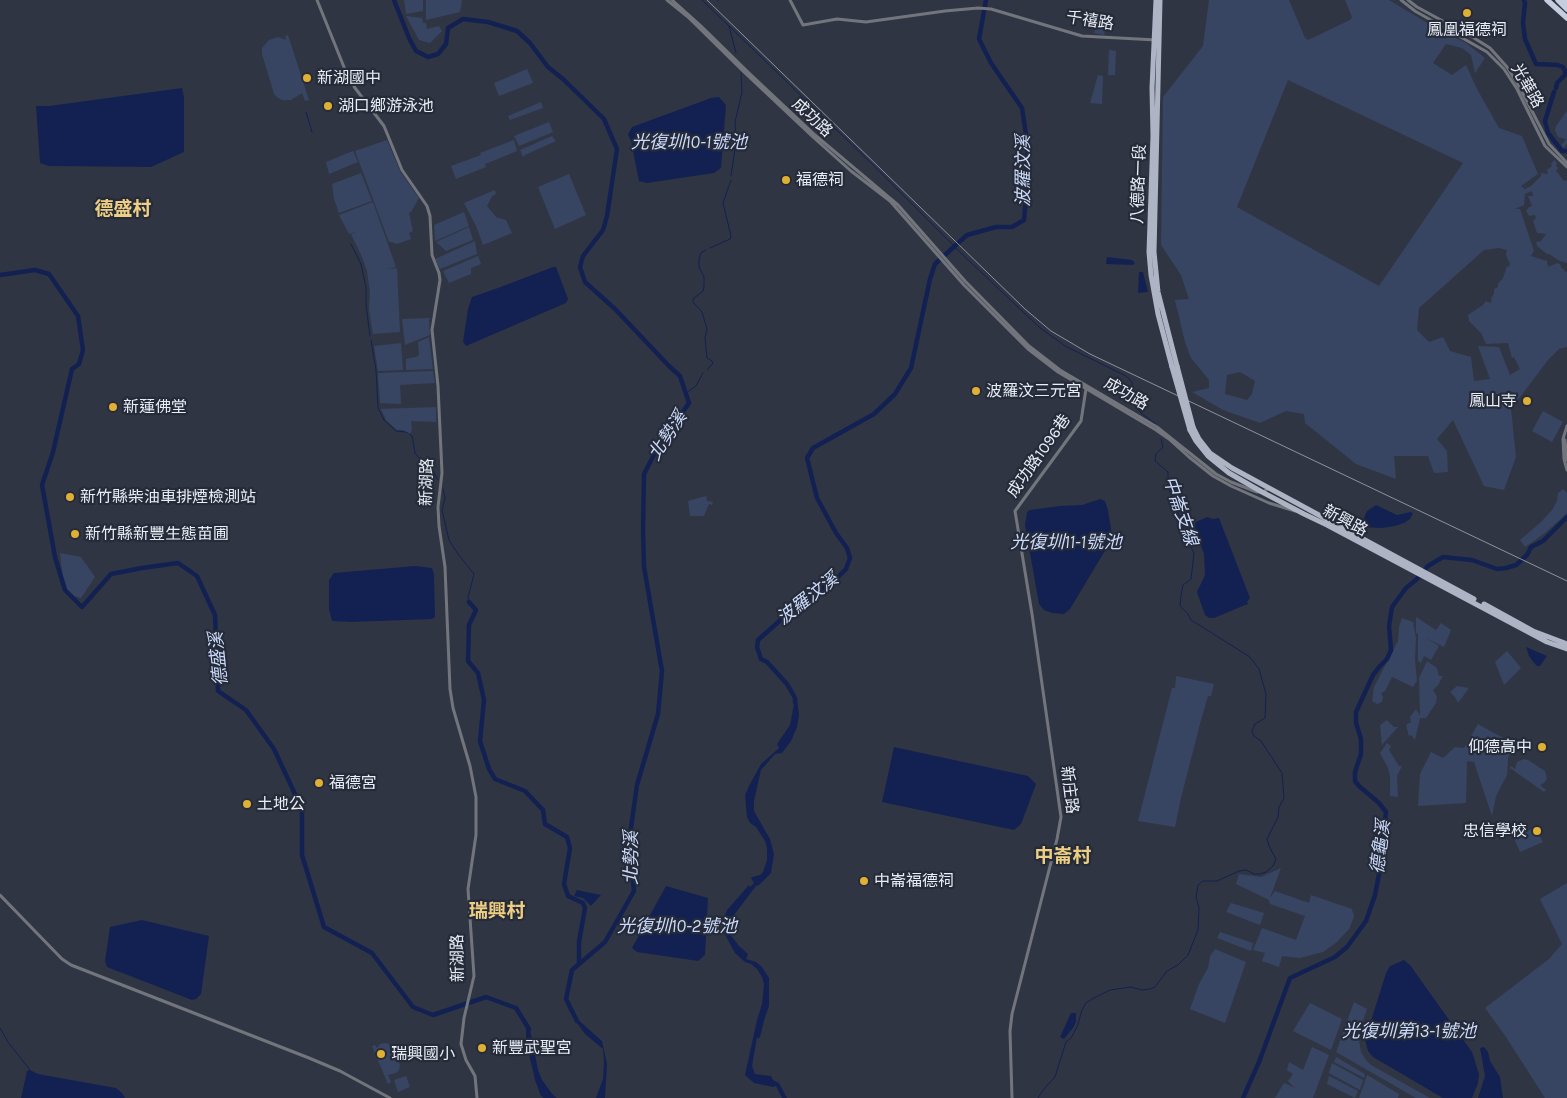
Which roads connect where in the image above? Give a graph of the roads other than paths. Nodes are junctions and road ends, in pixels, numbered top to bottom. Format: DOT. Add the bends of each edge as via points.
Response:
graph roads {
  1 [pos="317,0"];
  2 [pos="667,0"];
  3 [pos="672,0"];
  4 [pos="790,0"];
  5 [pos="1156,0"];
  6 [pos="1160,0"];
  7 [pos="1401,0"];
  8 [pos="1408,0"];
  9 [pos="1548,0"];
  10 [pos="1558,0"];
  11 [pos="1564,0"];
  12 [pos="1567,3"];
  13 [pos="1567,9"];
  14 [pos="1567,18"];
  15 [pos="1157,40"];
  16 [pos="1567,165"];
  17 [pos="939,254"];
  18 [pos="1087,388"];
  19 [pos="1567,426"];
  20 [pos="1192,429"];
  21 [pos="1567,433"];
  22 [pos="1567,460"];
  23 [pos="1567,470"];
  24 [pos="1262,492"];
  25 [pos="1268,492"];
  26 [pos="1262,500"];
  27 [pos="1015,511"];
  28 [pos="1304,514"];
  29 [pos="1417,571"];
  30 [pos="1425,575"];
  31 [pos="1567,644"];
  32 [pos="1567,649"];
  33 [pos="0,895"];
  34 [pos="390,1098"];
  35 [pos="477,1098"];
  36 [pos="1012,1098"];
  1 -- 35 [label="street, 新湖路" via="346,72 384,126 402,170 427,206 432,255 439,273 432,330 438,386 442,473 438,507 445,567 450,689 476,797 476,834 468,889 474,966 461,1044 475,1076"];
  2 -- 17 [label="street, 成功路" via="851,171 890,201"];
  3 -- 17 [label="street, 成功路" via="808,128 898,205"];
  4 -- 15 [label="street, 千禧路" via="803,25 837,19 866,22 978,8 991,9 1068,33"];
  5 -- 15 [label="main road, 八德路一段"];
  6 -- 15 [label="main road, 八德路一段"];
  7 -- 16 [label="street, 光華路" via="1488,52 1518,89 1546,146"];
  8 -- 16 [label="street, 光華路" via="1490,48 1507,67 1549,144"];
  9 -- 14 [label="highway"];
  10 -- 13 [label="highway"];
  11 -- 12 [label="highway"];
  15 -- 20 [label="main road, 八德路一段, bridge" via="1154,259 1174,366"];
  17 -- 18 [label="street, 成功路" via="1029,346"];
  18 -- 24 [label="street, 成功路" via="1157,427 1216,474"];
  18 -- 26 [label="street, 成功路" via="1169,438 1213,476"];
  18 -- 27 [label="street, 成功路1096巷" via="1081,421"];
  19 -- 23 [label="street" via="1563,439"];
  20 -- 24 [label="main road" via="1196,441 1208,456"];
  20 -- 25 [label="main road" via="1210,452"];
  21 -- 22 [label="street"];
  24 -- 25 [label="main road, 新興路"];
  25 -- 26 [label="street" via="1268,498"];
  25 -- 28 [label="main road, 新興路"];
  25 -- 29 [label="main road, 新興路"];
  26 -- 28 [label="street, 成功路"];
  27 -- 36 [label="street, 新庄路" via="1061,817 1012,1014"];
  28 -- 29 [label="main road, 新興路"];
  29 -- 30 [label="main road"];
  30 -- 31 [label="main road" via="1533,631"];
  30 -- 32 [label="main road" via="1547,642"];
  33 -- 34 [label="street" via="71,965 309,1058"];
}
